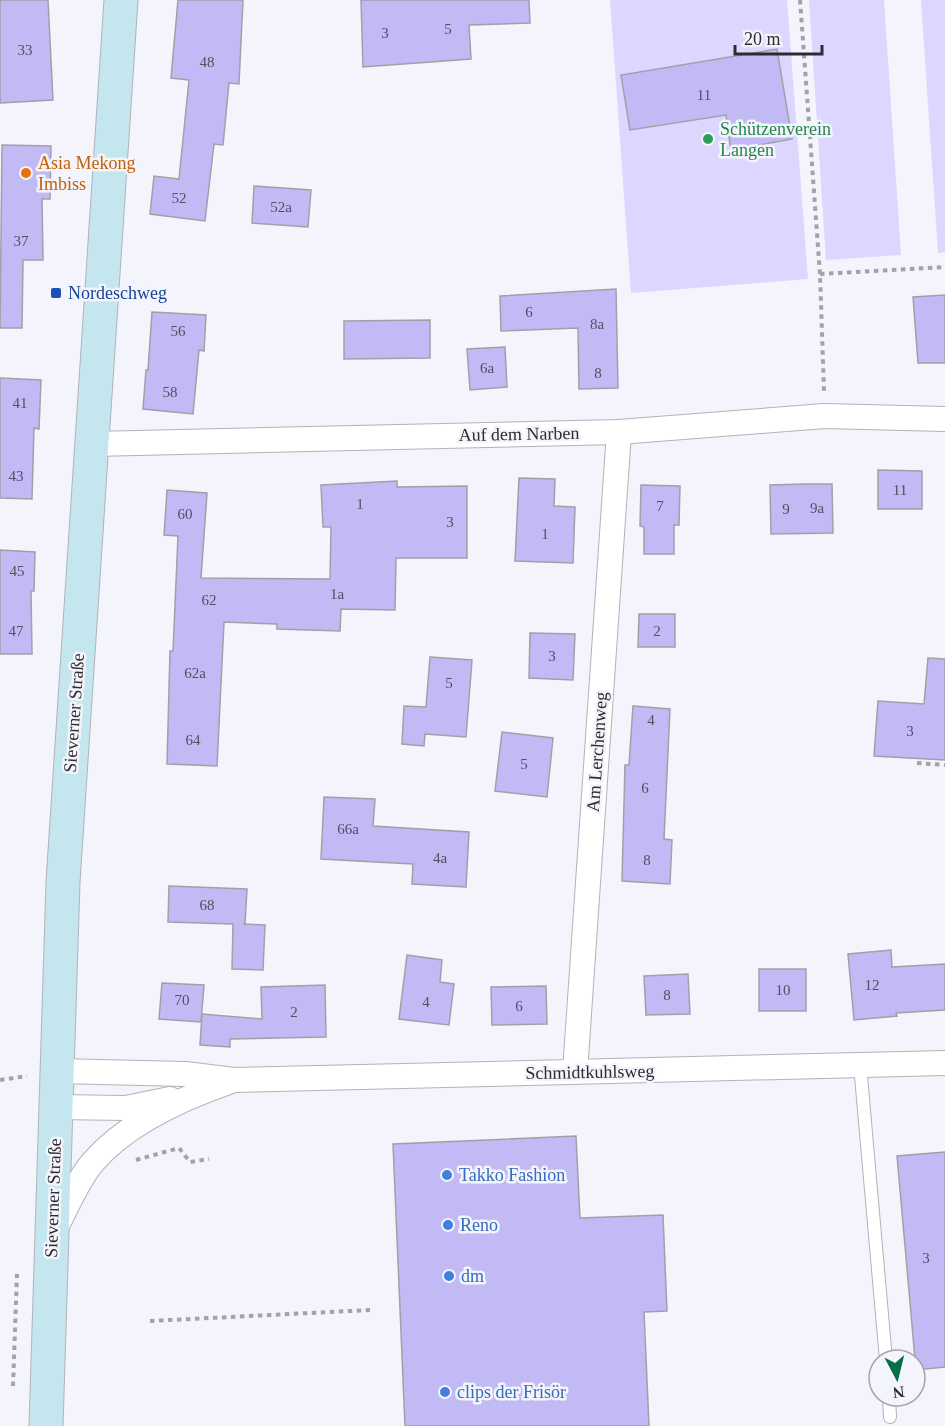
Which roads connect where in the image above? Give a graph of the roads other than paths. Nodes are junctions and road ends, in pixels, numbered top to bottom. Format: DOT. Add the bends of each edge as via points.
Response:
graph roads {
  1 [pos="121,0"];
  2 [pos="945,419"];
  3 [pos="619,432"];
  4 [pos="93,444"];
  5 [pos="945,1063"];
  6 [pos="860,1065"];
  7 [pos="57,1071"];
  8 [pos="575,1072"];
  9 [pos="234,1080"];
  10 [pos="190,1095"];
  11 [pos="56,1107"];
  12 [pos="51,1237"];
  13 [pos="885,1348"];
  14 [pos="890,1408"];
  15 [pos="890,1418"];
  16 [pos="46,1426"];
  1 -- 4 [label="main road, Sieverner Straße"];
  2 -- 3 [label="street, Auf dem Narben" via="824,416"];
  3 -- 4 [label="street, Auf dem Narben"];
  3 -- 8 [label="street, Am Lerchenweg"];
  4 -- 7 [label="main road, Sieverner Straße" via="68,811"];
  5 -- 6 [label="street, Schmidtkuhlsweg"];
  6 -- 8 [label="street, Schmidtkuhlsweg"];
  6 -- 13 [label="lane"];
  7 -- 9 [label="street, Schmidtkuhlsweg" via="185,1074"];
  7 -- 11 [label="main road, Sieverner Straße"];
  8 -- 9 [label="street, Schmidtkuhlsweg"];
  9 -- 10 [label="street, Schmidtkuhlsweg"];
  10 -- 11 [label="street, Schmidtkuhlsweg" via="126,1108"];
  10 -- 12 [label="street, Schmidtkuhlsweg" via="154,1114 93,1161"];
  11 -- 12 [label="main road, Sieverner Straße"];
  12 -- 16 [label="main road, Sieverner Straße"];
  14 -- 15 [label="lane"];
}
